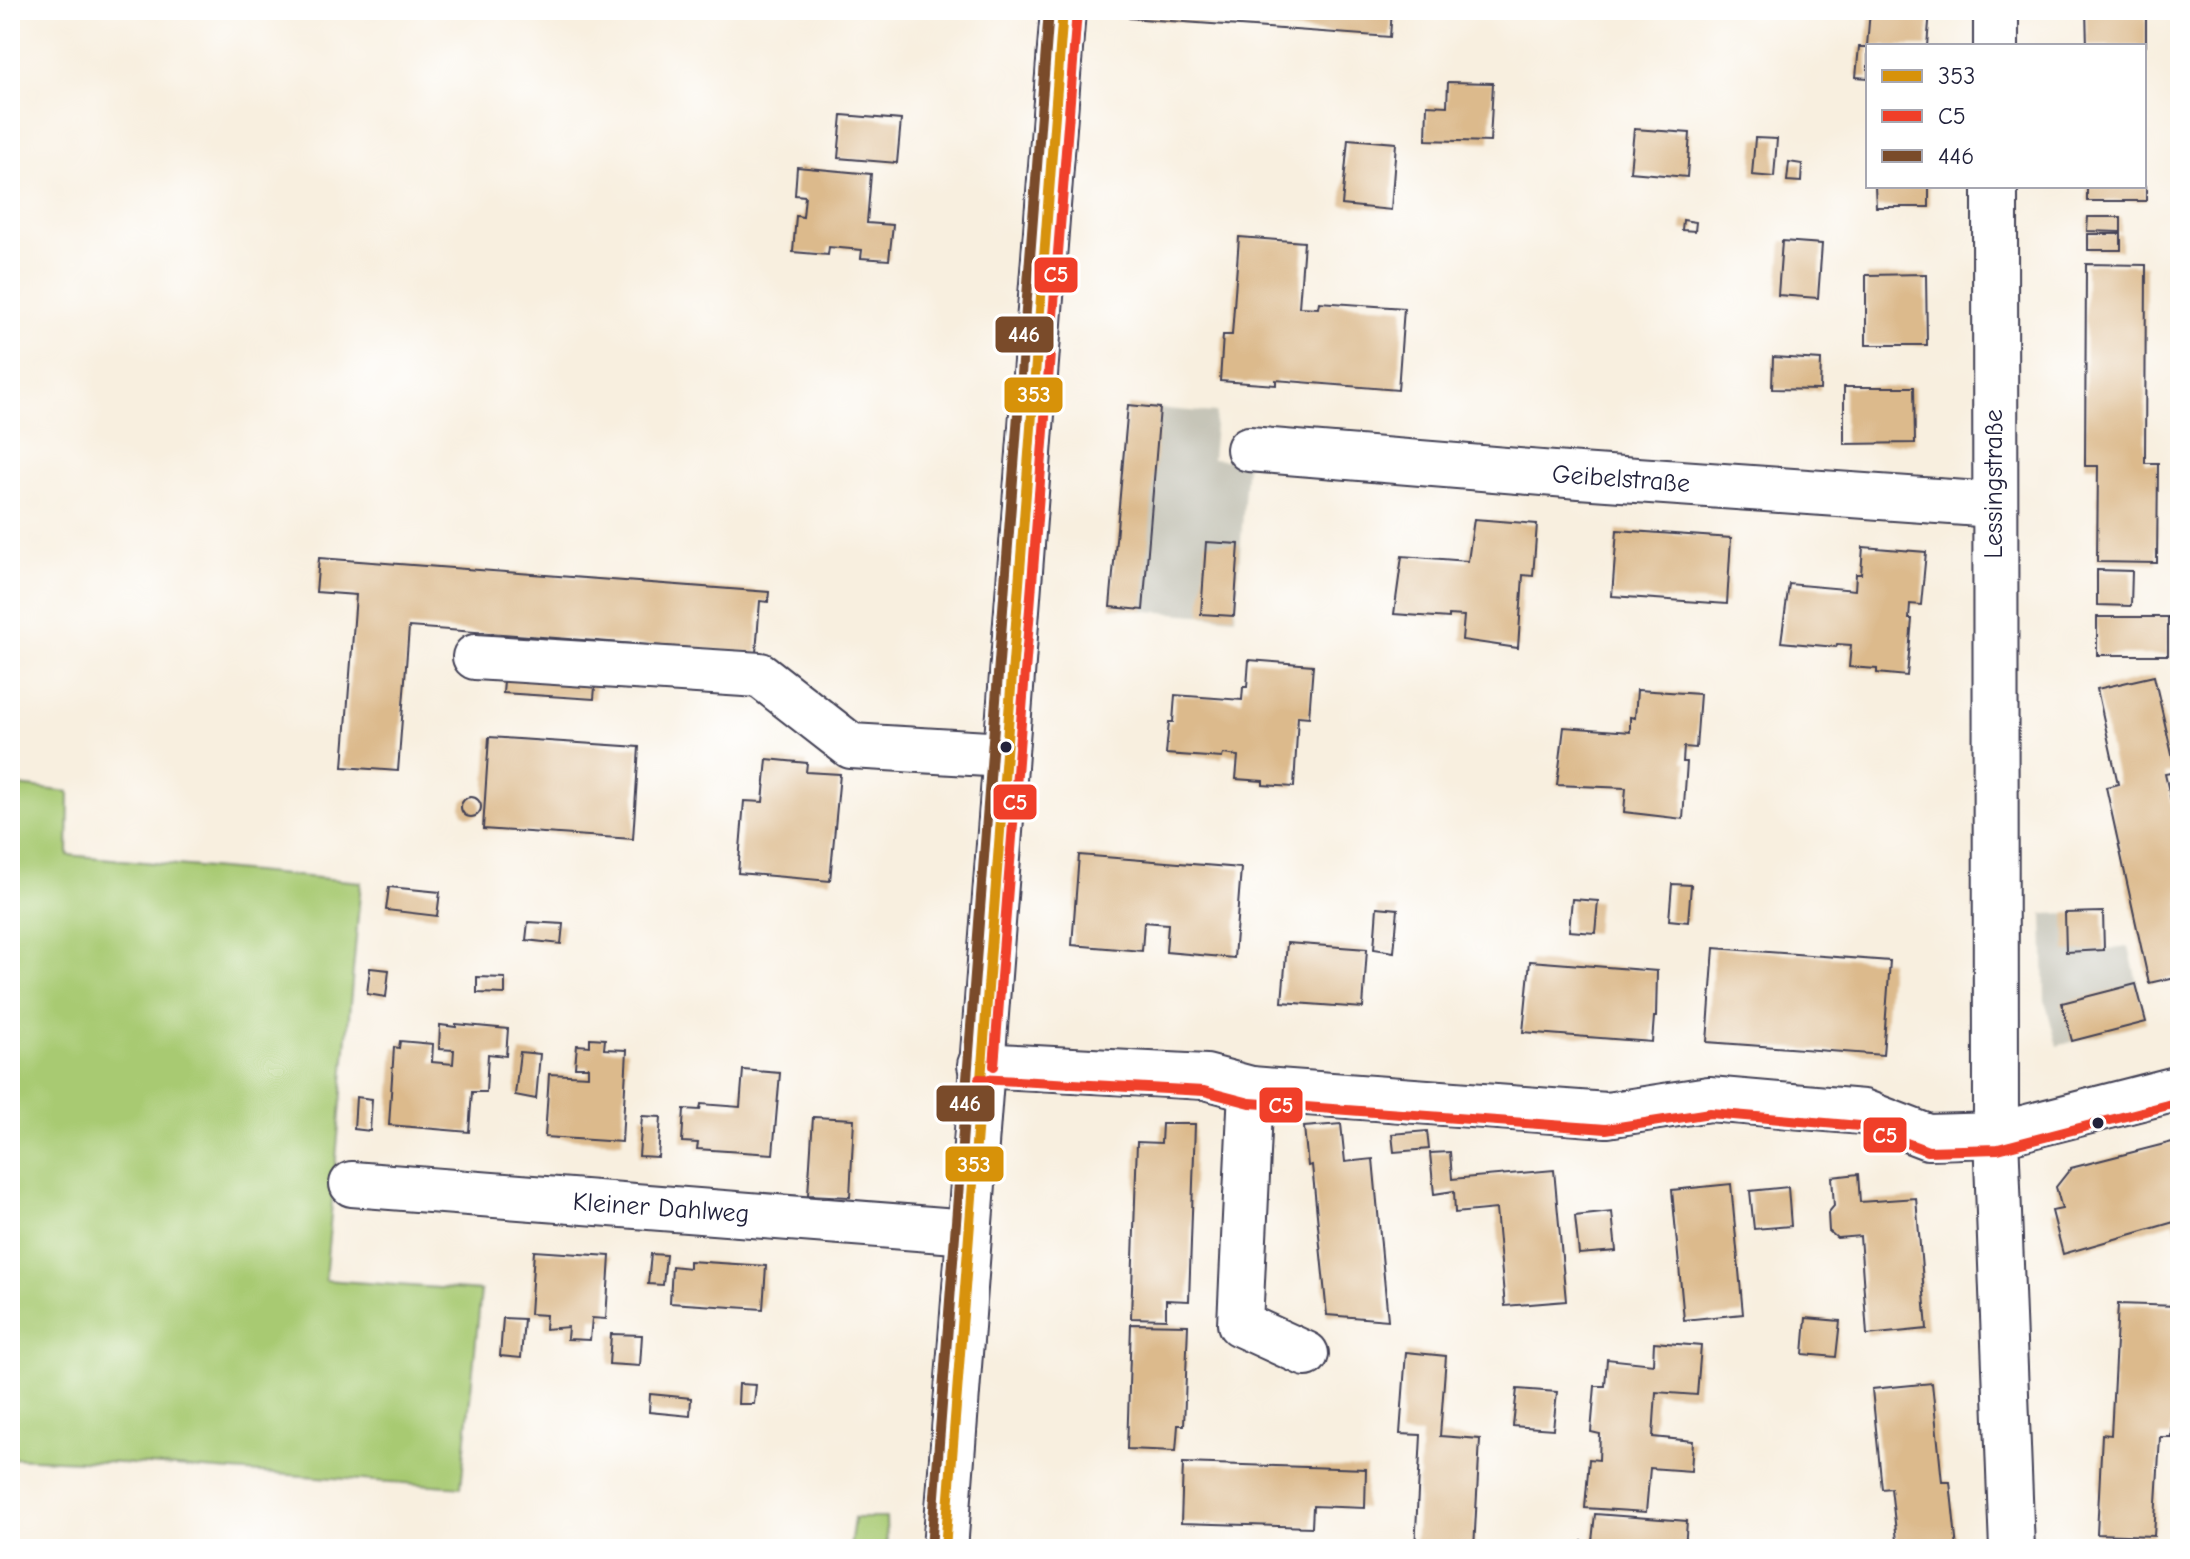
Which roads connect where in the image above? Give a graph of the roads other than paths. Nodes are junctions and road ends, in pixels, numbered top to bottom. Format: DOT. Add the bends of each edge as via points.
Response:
graph roads {
  1 [pos="1063,10"];
  2 [pos="1996,10"];
  3 [pos="1996,44"];
  4 [pos="1995,188"];
  5 [pos="1249,449"];
  6 [pos="1994,505"];
  7 [pos="475,657"];
  8 [pos="1005,755"];
  9 [pos="980,1065"];
  10 [pos="2180,1088"];
  11 [pos="1251,1089"];
  12 [pos="1996,1135"];
  13 [pos="352,1184"];
  14 [pos="969,1232"];
  15 [pos="1306,1354"];
  16 [pos="945,1549"];
  17 [pos="2012,1549"];
  1 -- 8 [label="street"];
  2 -- 3 [label="street"];
  4 -- 6 [label="street, Lessingstraße"];
  5 -- 6 [label="street, Geibelstraße"];
  6 -- 12 [label="street, Lessingstraße"];
  7 -- 8 [label="street" via="760,675 851,746"];
  8 -- 9 [label="street"];
  9 -- 11 [label="street" via="1206,1077"];
  9 -- 14 [label="street"];
  10 -- 12 [label="street"];
  11 -- 12 [label="street" via="1607,1115 1709,1099 1863,1112 1928,1137"];
  11 -- 15 [label="street" via="1240,1324"];
  12 -- 17 [label="street, Lessingstraße"];
  13 -- 14 [label="street, Kleiner Dahlweg"];
  14 -- 16 [label="street"];
}
